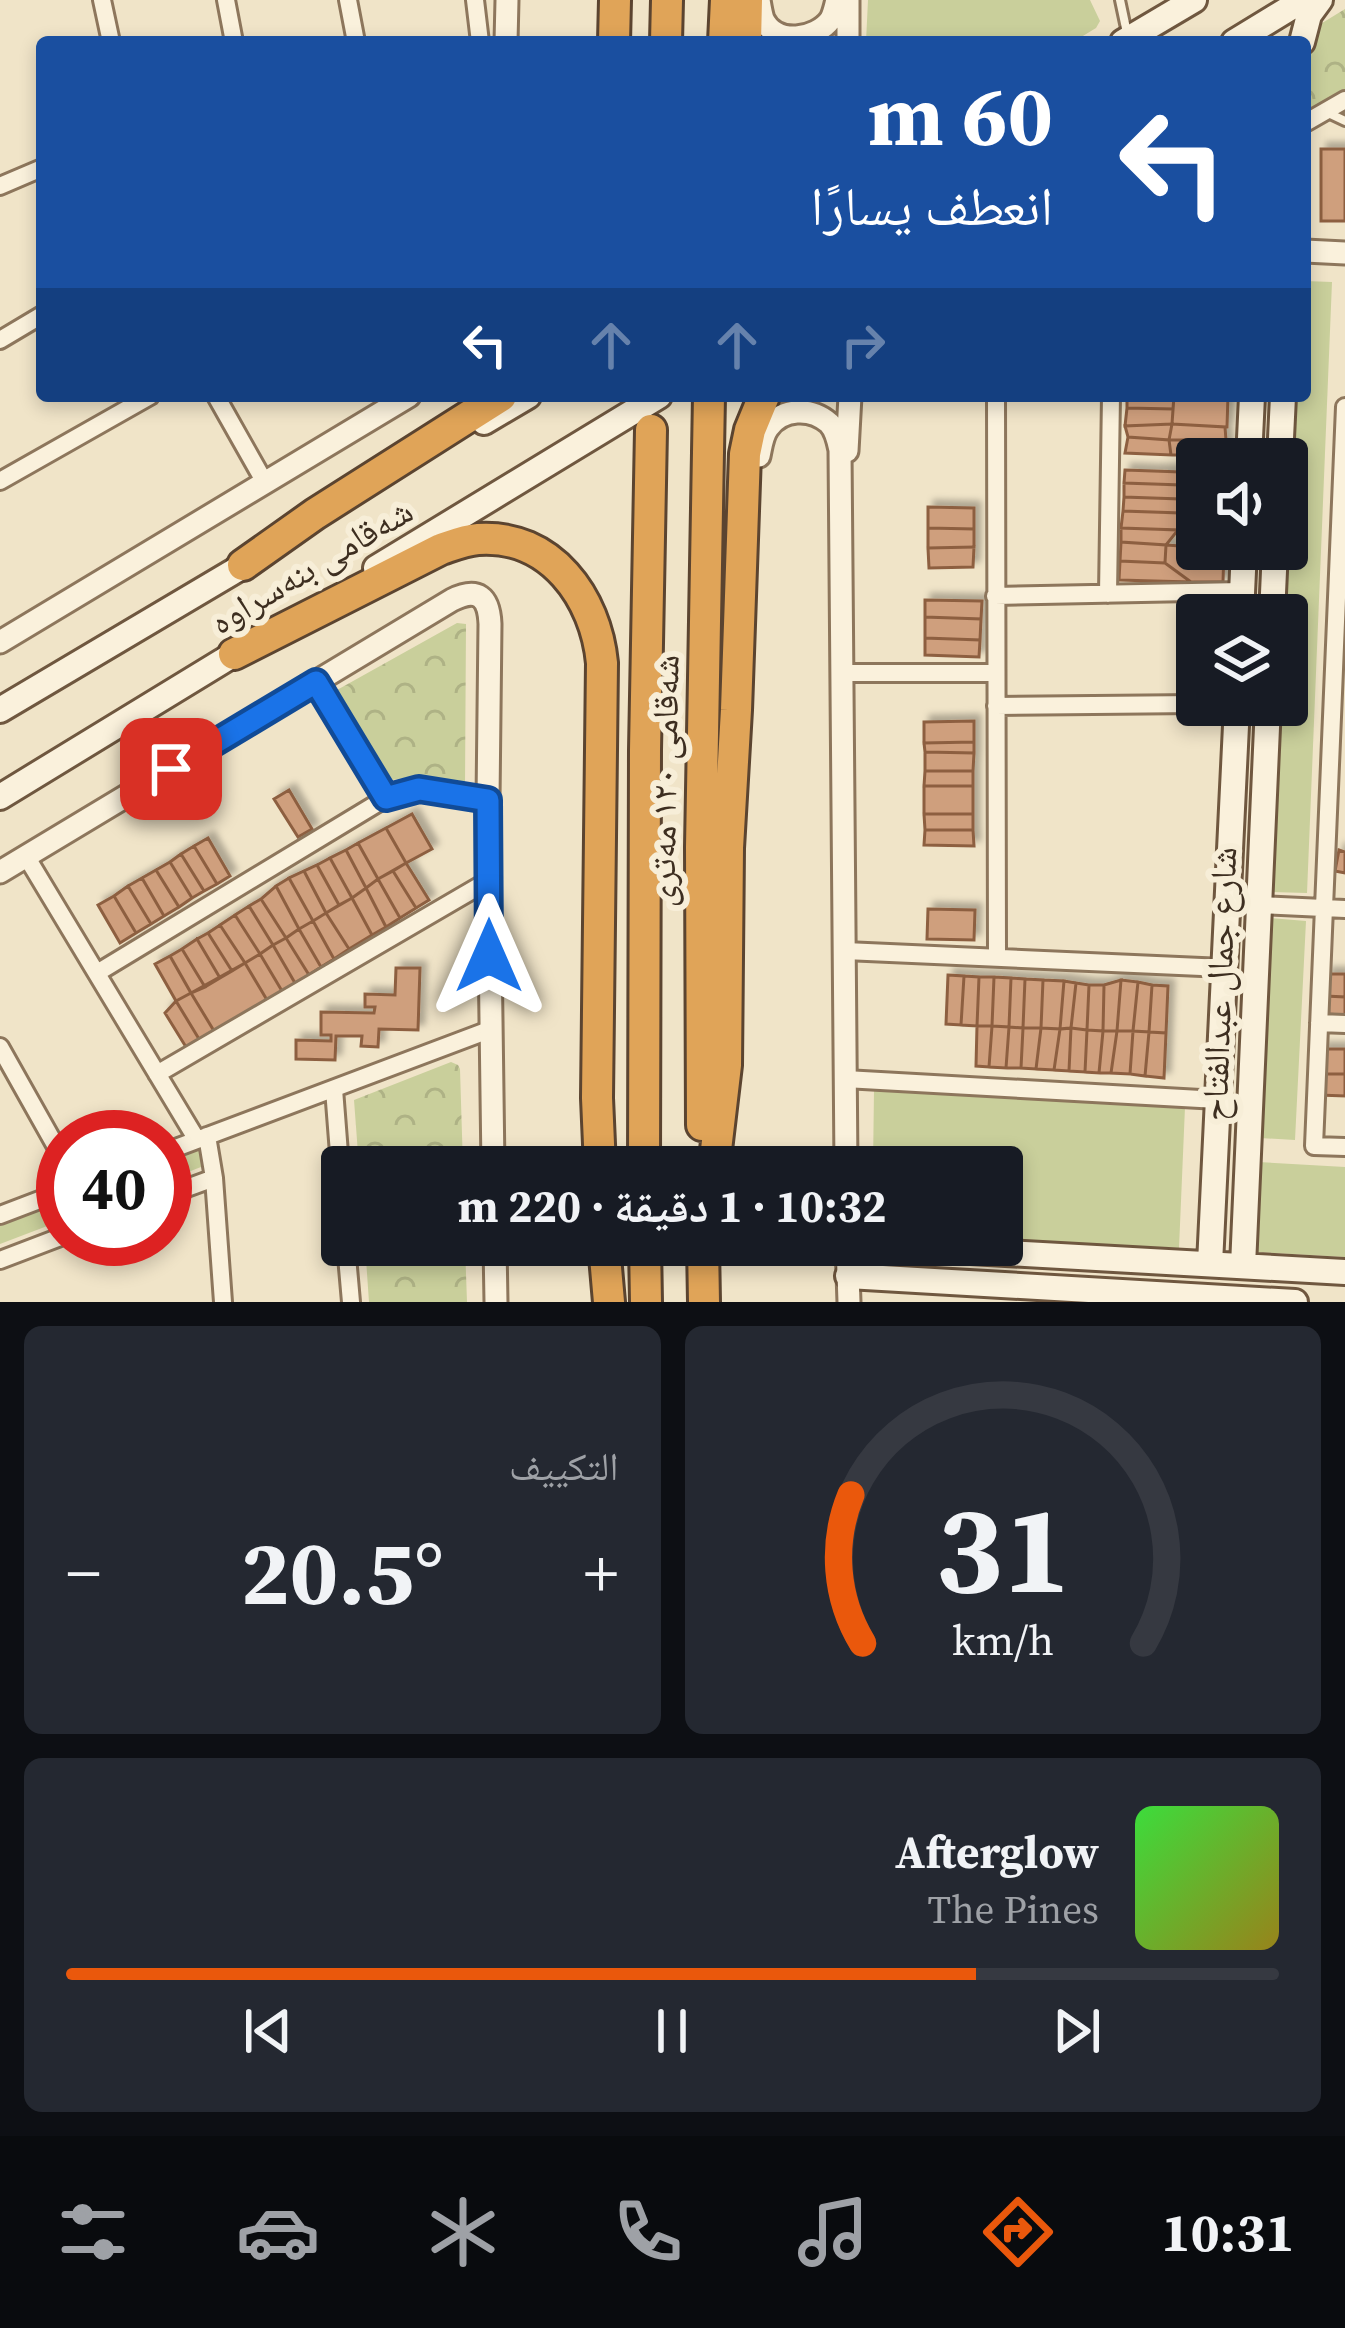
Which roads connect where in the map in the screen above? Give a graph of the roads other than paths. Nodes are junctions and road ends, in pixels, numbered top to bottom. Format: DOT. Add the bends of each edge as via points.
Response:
graph roads {
  1 [pos="101,0"];
  2 [pos="226,0"];
  3 [pos="348,0"];
  4 [pos="475,0"];
  5 [pos="507,0"];
  6 [pos="615,0"];
  7 [pos="667,0"];
  8 [pos="725,0"];
  9 [pos="747,0"];
  10 [pos="759,0"];
  11 [pos="837,0"];
  12 [pos="848,0"];
  13 [pos="1120,0"];
  14 [pos="1134,0"];
  15 [pos="1303,0"];
  16 [pos="1320,0"];
  17 [pos="1187,1"];
  18 [pos="1125,34"];
  19 [pos="110,36"];
  20 [pos="234,36"];
  21 [pos="355,36"];
  22 [pos="479,36"];
  23 [pos="506,36"];
  24 [pos="614,36"];
  25 [pos="666,36"];
  26 [pos="724,36"];
  27 [pos="746,36"];
  28 [pos="785,36"];
  29 [pos="806,36"];
  30 [pos="848,36"];
  31 [pos="1244,36"];
  32 [pos="1304,36"];
  33 [pos="1345,100"];
  34 [pos="1325,111"];
  35 [pos="1311,119"];
  36 [pos="1345,121"];
  37 [pos="36,171"];
  38 [pos="0,186"];
  39 [pos="1311,251"];
  40 [pos="1345,253"];
  41 [pos="36,319"];
  42 [pos="0,340"];
  43 [pos="139,402"];
  44 [pos="219,402"];
  45 [pos="399,402"];
  46 [pos="492,402"];
  47 [pos="518,402"];
  48 [pos="649,402"];
  49 [pos="710,402"];
  50 [pos="762,402"];
  51 [pos="850,402"];
  52 [pos="996,402"];
  53 [pos="1112,402"];
  54 [pos="1252,402"];
  55 [pos="1283,402"];
  56 [pos="1345,407"];
  57 [pos="651,430"];
  58 [pos="1250,438"];
  59 [pos="1281,438"];
  60 [pos="0,481"];
  61 [pos="264,481"];
  62 [pos="842,542"];
  63 [pos="243,565"];
  64 [pos="1341,584"];
  65 [pos="1108,594"];
  66 [pos="995,596"];
  67 [pos="1176,599"];
  68 [pos="739,617"];
  69 [pos="0,642"];
  70 [pos="234,654"];
  71 [pos="843,673"];
  72 [pos="995,673"];
  73 [pos="316,682"];
  74 [pos="1176,704"];
  75 [pos="996,706"];
  76 [pos="0,710"];
  77 [pos="1236,726"];
  78 [pos="1267,726"];
  79 [pos="1338,729"];
  80 [pos="0,796"];
  81 [pos="386,798"];
  82 [pos="488,800"];
  83 [pos="26,856"];
  84 [pos="0,872"];
  85 [pos="488,881"];
  86 [pos="1258,905"];
  87 [pos="1324,908"];
  88 [pos="1345,909"];
  89 [pos="844,951"];
  90 [pos="997,956"];
  91 [pos="1224,968"];
  92 [pos="97,973"];
  93 [pos="1319,1022"];
  94 [pos="1345,1024"];
  95 [pos="489,1030"];
  96 [pos="0,1046"];
  97 [pos="157,1073"];
  98 [pos="845,1079"];
  99 [pos="334,1089"];
  100 [pos="1218,1100"];
  101 [pos="36,1111"];
  102 [pos="202,1138"];
  103 [pos="192,1142"];
  104 [pos="338,1146"];
  105 [pos="492,1146"];
  106 [pos="599,1146"];
  107 [pos="644,1146"];
  108 [pos="703,1146"];
  109 [pos="716,1146"];
  110 [pos="846,1146"];
  111 [pos="1345,1148"];
  112 [pos="214,1178"];
  113 [pos="192,1186"];
  114 [pos="36,1201"];
  115 [pos="0,1214"];
  116 [pos="36,1246"];
  117 [pos="1023,1254"];
  118 [pos="0,1260"];
  119 [pos="1210,1264"];
  120 [pos="348,1266"];
  121 [pos="495,1266"];
  122 [pos="606,1266"];
  123 [pos="645,1266"];
  124 [pos="707,1266"];
  125 [pos="1243,1266"];
  126 [pos="1345,1272"];
  127 [pos="848,1289"];
  128 [pos="1207,1299"];
  129 [pos="1246,1301"];
  130 [pos="223,1302"];
  131 [pos="351,1302"];
  132 [pos="496,1302"];
  133 [pos="609,1302"];
  134 [pos="646,1302"];
  135 [pos="707,1302"];
  136 [pos="1295,1302"];
  1 -- 19 [label="street"];
  2 -- 20 [label="street"];
  3 -- 21 [label="street"];
  4 -- 22 [label="street"];
  5 -- 23 [label="street"];
  6 -- 24 [label="highway"];
  7 -- 25 [label="highway"];
  8 -- 26 [label="highway"];
  9 -- 27 [label="highway"];
  10 -- 28 [label="street" via="764,20"];
  11 -- 29 [label="street" via="832,17"];
  12 -- 30 [label="street"];
  13 -- 18 [label="lane"];
  14 -- 18 [label="lane"];
  15 -- 31 [label="main road"];
  16 -- 32 [label="main road"];
  17 -- 18 [label="main road"];
  33 -- 34 [label="street"];
  34 -- 35 [label="street"];
  34 -- 36 [label="lane"];
  37 -- 38 [label="street"];
  39 -- 40 [label="street"];
  41 -- 42 [label="street"];
  43 -- 60 [label="street"];
  44 -- 61 [label="street"];
  45 -- 61 [label="street"];
  46 -- 63 [label="highway"];
  47 -- 63 [label="main road, شەقامی بنەسراوە"];
  48 -- 70 [label="main road, شەقامی بنەسراوە"];
  49 -- 108 [label="highway, شەقامی ١٢٠ مەتری"];
  50 -- 68 [label="highway" via="745,454"];
  51 -- 62 [label="street"];
  52 -- 66 [label="street"];
  53 -- 65 [label="street"];
  54 -- 58 [label="main road"];
  55 -- 59 [label="main road"];
  56 -- 64 [label="street"];
  57 -- 107 [label="highway, شەقامی ١٢٠ مەتری"];
  61 -- 69 [label="street"];
  62 -- 68 [label="street" via="832,426 812,414 780,417 764,434 757,465"];
  62 -- 71 [label="street"];
  63 -- 76 [label="main road, شەقامی بنەسراوە"];
  64 -- 79 [label="street"];
  65 -- 66 [label="street"];
  65 -- 67 [label="street"];
  66 -- 72 [label="street"];
  68 -- 109 [label="highway" via="726,1064"];
  70 -- 80 [label="main road, شەقامی بنەسراوە"];
  70 -- 106 [label="highway" via="465,542 529,549 581,592 602,663"];
  71 -- 72 [label="street"];
  71 -- 89 [label="street"];
  72 -- 75 [label="street"];
  73 -- 81 [label="street"];
  73 -- 82 [label="street" via="452,600 480,596 490,624"];
  73 -- 83 [label="street"];
  74 -- 75 [label="street"];
  75 -- 90 [label="street"];
  77 -- 91 [label="main road, شارع جمال عبدالفتاح"];
  78 -- 86 [label="main road, شارع جمال عبدالفتاح"];
  79 -- 87 [label="street"];
  81 -- 82 [label="street" via="419,789"];
  81 -- 92 [label="street"];
  82 -- 85 [label="street"];
  83 -- 84 [label="street"];
  83 -- 92 [label="street"];
  85 -- 95 [label="street"];
  85 -- 97 [label="street"];
  86 -- 87 [label="street"];
  86 -- 125 [label="main road, شارع جمال عبدالفتاح"];
  87 -- 88 [label="street"];
  87 -- 93 [label="street"];
  89 -- 90 [label="street"];
  89 -- 98 [label="street"];
  90 -- 91 [label="street"];
  91 -- 100 [label="main road, شارع جمال عبدالفتاح"];
  92 -- 97 [label="street"];
  93 -- 94 [label="street"];
  93 -- 111 [label="street" via="1314,1146"];
  95 -- 99 [label="street"];
  95 -- 105 [label="street"];
  96 -- 101 [label="street"];
  97 -- 102 [label="street"];
  98 -- 100 [label="street"];
  98 -- 110 [label="street"];
  99 -- 102 [label="street"];
  99 -- 104 [label="street"];
  100 -- 119 [label="main road, شارع جمال عبدالفتاح"];
  102 -- 103 [label="street"];
  102 -- 112 [label="street"];
  112 -- 113 [label="street"];
  112 -- 130 [label="street"];
  114 -- 115 [label="street"];
  116 -- 118 [label="street"];
  117 -- 119 [label="main road"];
  119 -- 125 [label="main road"];
  120 -- 131 [label="street"];
  121 -- 132 [label="street"];
  122 -- 133 [label="highway"];
  123 -- 134 [label="highway"];
  124 -- 135 [label="highway"];
  125 -- 126 [label="main road"];
  127 -- 128 [label="main road"];
  128 -- 129 [label="main road"];
  129 -- 136 [label="main road"];
}
